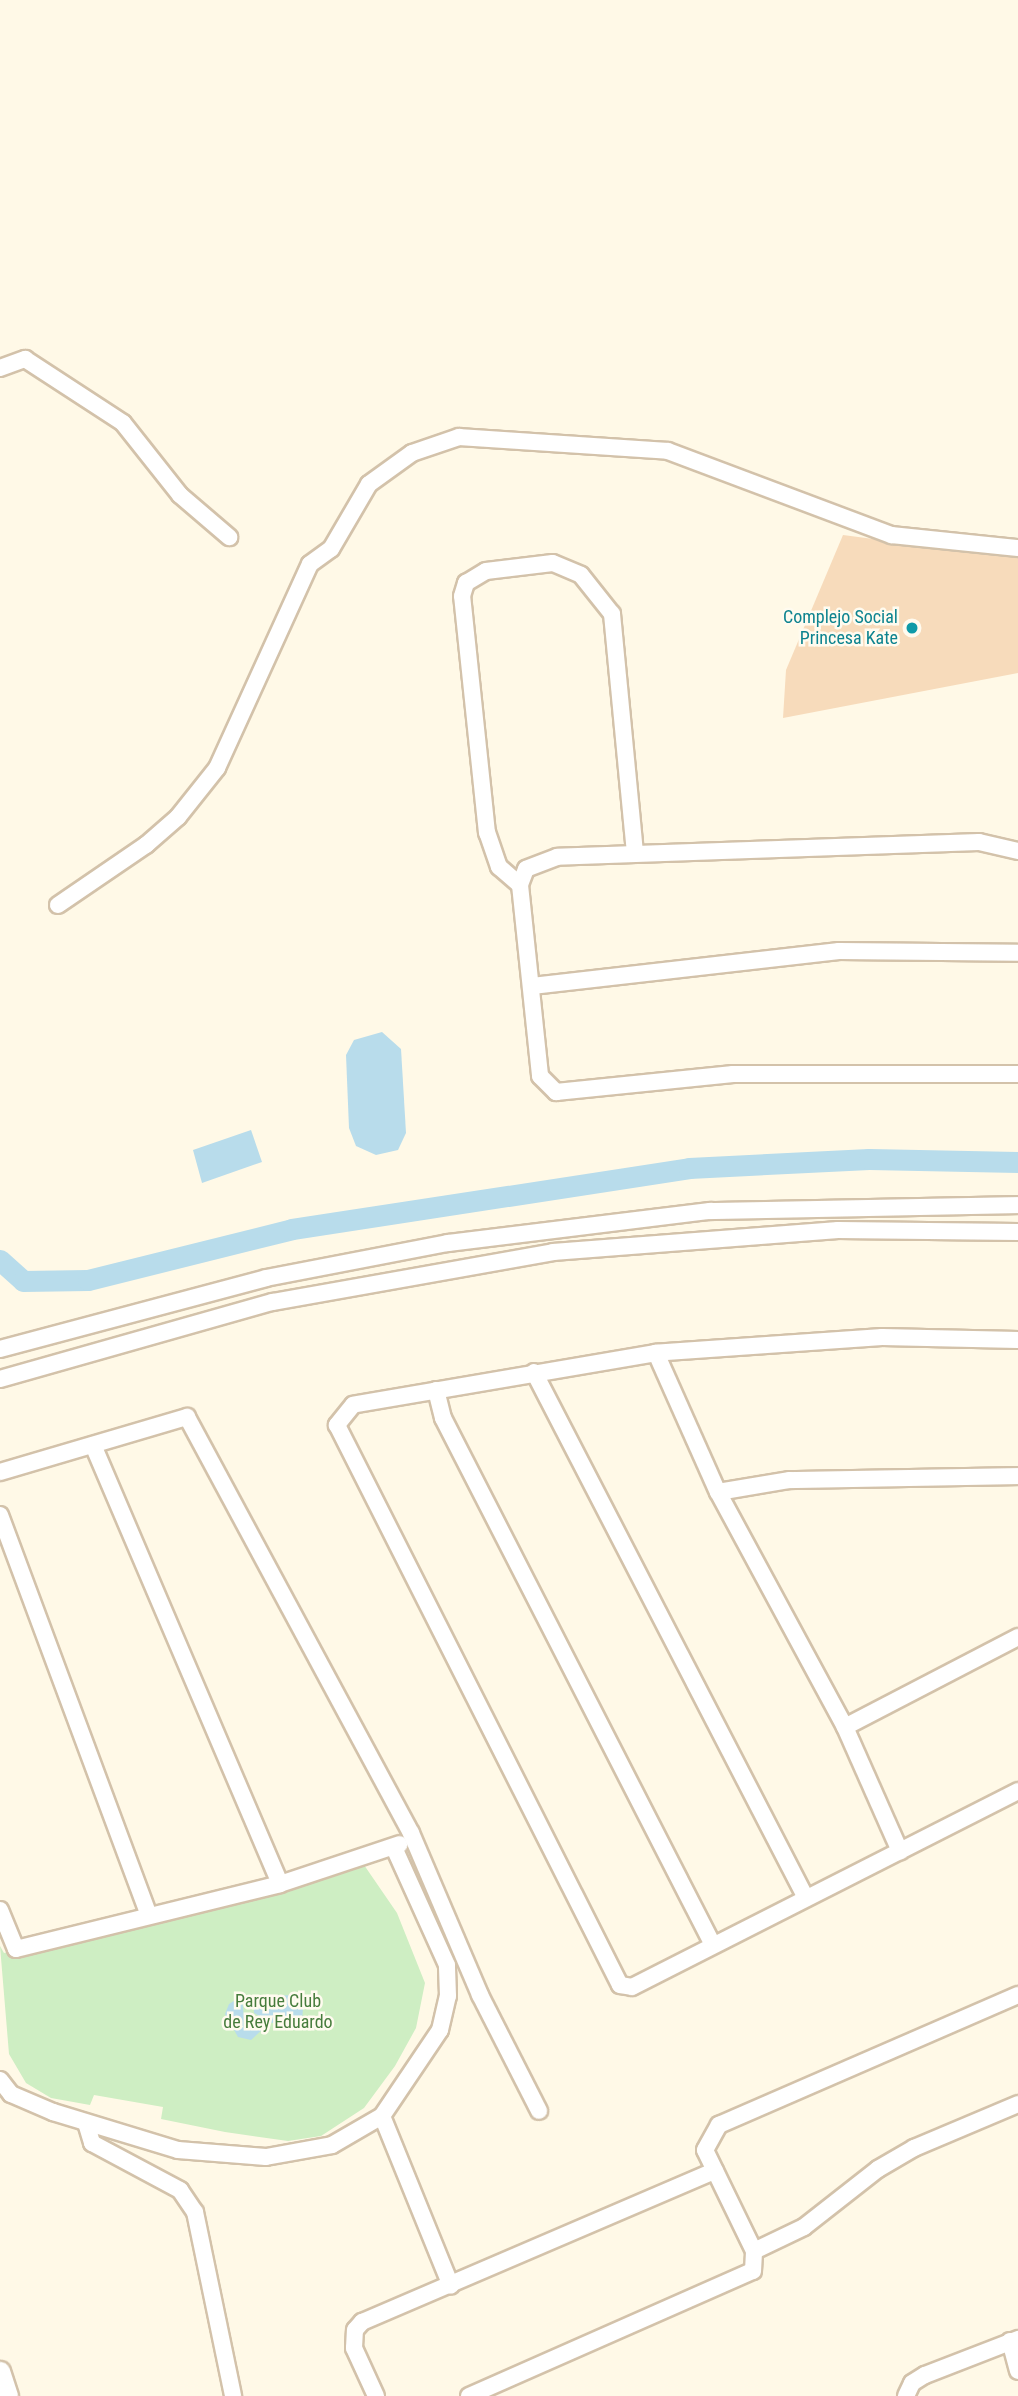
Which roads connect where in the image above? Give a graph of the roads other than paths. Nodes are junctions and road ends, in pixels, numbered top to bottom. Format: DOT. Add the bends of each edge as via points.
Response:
graph roads {
  1 [pos="0,368"];
  2 [pos="229,537"];
  3 [pos="1018,548"];
  4 [pos="1018,851"];
  5 [pos="635,853"];
  6 [pos="520,885"];
  7 [pos="58,905"];
  8 [pos="1018,953"];
  9 [pos="532,986"];
  10 [pos="1018,1074"];
  11 [pos="1018,1205"];
  12 [pos="1018,1232"];
  13 [pos="1018,1340"];
  14 [pos="0,1349"];
  15 [pos="656,1353"];
  16 [pos="534,1372"];
  17 [pos="0,1379"];
  18 [pos="436,1390"];
  19 [pos="93,1445"];
  20 [pos="0,1472"];
  21 [pos="1018,1476"];
  22 [pos="719,1492"];
  23 [pos="0,1515"];
  24 [pos="1018,1637"];
  25 [pos="845,1727"];
  26 [pos="1018,1791"];
  27 [pos="411,1833"];
  28 [pos="394,1850"];
  29 [pos="900,1850"];
  30 [pos="280,1884"];
  31 [pos="806,1898"];
  32 [pos="0,1910"];
  33 [pos="148,1914"];
  34 [pos="713,1945"];
  35 [pos="1018,1995"];
  36 [pos="0,2080"];
  37 [pos="1018,2104"];
  38 [pos="539,2111"];
  39 [pos="382,2116"];
  40 [pos="86,2123"];
  41 [pos="715,2171"];
  42 [pos="754,2251"];
  43 [pos="452,2286"];
  44 [pos="1014,2340"];
  45 [pos="0,2371"];
  46 [pos="1018,2371"];
  47 [pos="8,2396"];
  48 [pos="233,2396"];
  49 [pos="376,2396"];
  50 [pos="469,2396"];
  51 [pos="906,2396"];
  1 -- 2 [label="street" via="25,359 113,416 180,495"];
  3 -- 7 [label="street" via="892,535 668,451 459,437 412,453 369,484 331,549 310,564 217,768 178,817 146,845"];
  4 -- 5 [label="street" via="979,842"];
  5 -- 6 [label="street" via="540,860 526,869"];
  5 -- 6 [label="street" via="612,614 580,575 554,563 486,571 466,583 462,596 487,833 499,867"];
  6 -- 9 [label="street"];
  8 -- 9 [label="street" via="839,951"];
  9 -- 10 [label="street" via="540,1076 556,1092 733,1074"];
  11 -- 14 [label="street" via="710,1212 447,1243 266,1278"];
  12 -- 17 [label="street" via="799,1232 553,1252 273,1302"];
  13 -- 15 [label="street" via="882,1337"];
  15 -- 16 [label="street"];
  15 -- 22 [label="street"];
  16 -- 18 [label="street"];
  16 -- 31 [label="street"];
  18 -- 34 [label="street" via="443,1418"];
  18 -- 34 [label="street" via="346,1408 337,1425 350,1459 612,1980 632,1987"];
  19 -- 20 [label="street"];
  19 -- 27 [label="street" via="187,1417"];
  19 -- 30 [label="street"];
  21 -- 22 [label="street" via="790,1480"];
  22 -- 25 [label="street"];
  23 -- 33 [label="street"];
  24 -- 25 [label="street"];
  25 -- 29 [label="street"];
  26 -- 29 [label="street"];
  27 -- 28 [label="street"];
  27 -- 38 [label="street" via="480,1995"];
  28 -- 30 [label="street"];
  28 -- 39 [label="street" via="447,1965 448,1996 440,2030"];
  29 -- 31 [label="street"];
  30 -- 33 [label="street"];
  31 -- 34 [label="street"];
  32 -- 33 [label="street" via="16,1949"];
  35 -- 41 [label="street" via="719,2125 705,2150"];
  36 -- 40 [label="street" via="11,2094"];
  37 -- 42 [label="street" via="914,2148 877,2169 804,2227"];
  39 -- 40 [label="street" via="332,2145 266,2157 178,2150"];
  39 -- 43 [label="street"];
  40 -- 48 [label="street" via="92,2143 180,2190 195,2212"];
  41 -- 42 [label="street"];
  41 -- 43 [label="street"];
  42 -- 50 [label="street" via="753,2271 747,2278"];
  43 -- 49 [label="street" via="355,2330 355,2348"];
  44 -- 46 [label="street"];
  44 -- 51 [label="street" via="925,2375 912,2383"];
  45 -- 47 [label="street"];
}
